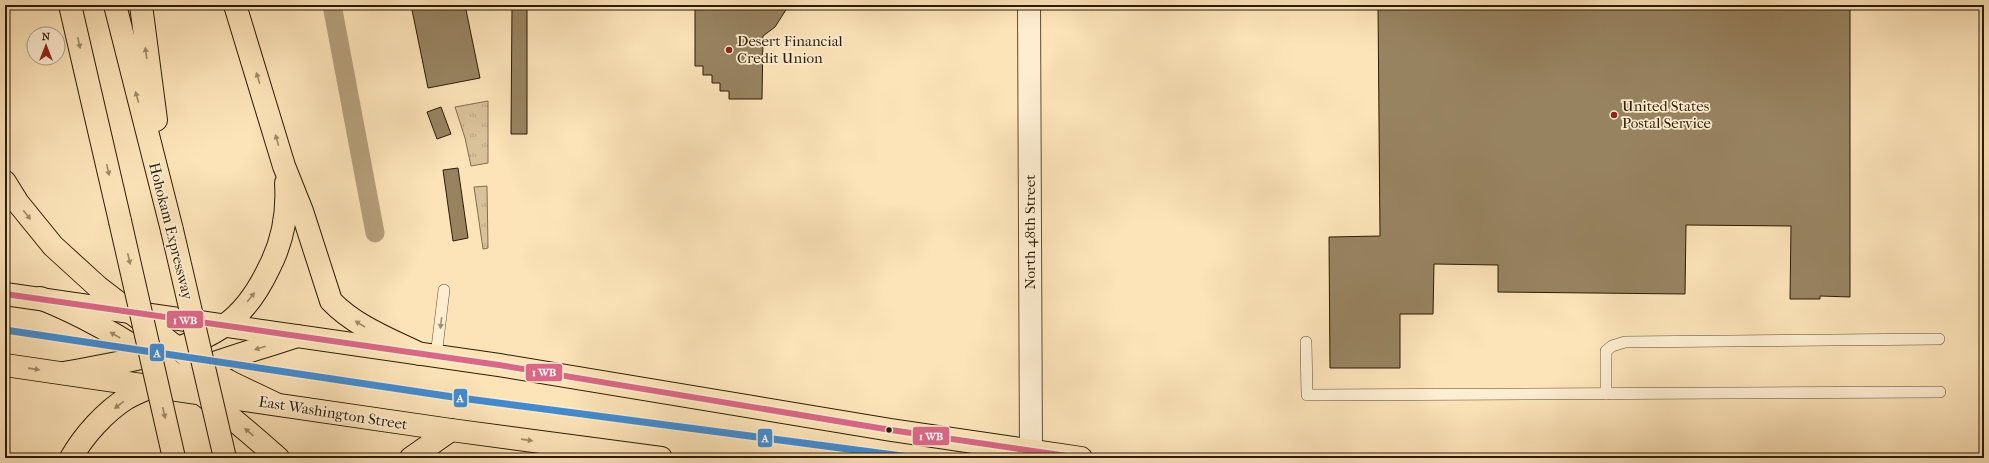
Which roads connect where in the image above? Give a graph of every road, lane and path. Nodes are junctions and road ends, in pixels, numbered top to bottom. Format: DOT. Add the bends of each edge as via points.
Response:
graph roads {
  1 [pos="70,5"];
  2 [pos="115,5"];
  3 [pos="141,5"];
  4 [pos="235,5"];
  5 [pos="1029,5"];
  6 [pos="284,166"];
  7 [pos="5,182"];
  8 [pos="172,230"];
  9 [pos="444,290"];
  10 [pos="5,294"];
  11 [pos="40,298"];
  12 [pos="130,311"];
  13 [pos="225,326"];
  14 [pos="297,336"];
  15 [pos="1939,339"];
  16 [pos="1306,342"];
  17 [pos="176,348"];
  18 [pos="149,355"];
  19 [pos="428,355"];
  20 [pos="5,365"];
  21 [pos="202,367"];
  22 [pos="64,373"];
  23 [pos="178,376"];
  24 [pos="153,386"];
  25 [pos="1940,392"];
  26 [pos="202,394"];
  27 [pos="1606,394"];
  28 [pos="276,404"];
  29 [pos="452,430"];
  30 [pos="1031,455"];
  31 [pos="71,458"];
  32 [pos="174,458"];
  33 [pos="225,458"];
  34 [pos="278,458"];
  35 [pos="411,458"];
  36 [pos="661,458"];
  37 [pos="1081,458"];
  1 -- 32 [label="main road, one-way, bridge"];
  8 -- 2 [label="main road, Hohokam Expressway, one-way"];
  8 -- 3 [label="main road, one-way"];
  6 -- 4 [label="main road, one-way"];
  5 -- 30 [label="street, North 48th Street"];
  13 -- 6 [label="main road, one-way" via="256,292 280,243 287,200"];
  19 -- 6 [label="main road, one-way" via="364,326 331,301 302,211"];
  7 -- 12 [label="main road, one-way" via="18,203 53,246 98,287"];
  8 -- 33 [label="main road, Hohokam Expressway, bridge"];
  9 -- 19 [label="lane, one-way"];
  10 -- 11 [label="main road"];
  11 -- 12 [label="main road"];
  18 -- 11 [label="main road, one-way" via="77,314"];
  12 -- 13 [label="main road"];
  12 -- 17 [label="main road"];
  13 -- 14 [label="main road"];
  13 -- 17 [label="main road" via="188,345"];
  14 -- 19 [label="main road"];
  14 -- 21 [label="main road, one-way"];
  15 -- 27 [label="lane" via="1625,342 1606,351"];
  16 -- 27 [label="lane" via="1307,395"];
  17 -- 18 [label="main road"];
  17 -- 21 [label="main road"];
  18 -- 22 [label="main road"];
  18 -- 23 [label="main road"];
  19 -- 30 [label="main road" via="568,376"];
  20 -- 22 [label="main road, East Washington Street, one-way"];
  21 -- 23 [label="main road"];
  21 -- 28 [label="main road"];
  22 -- 24 [label="main road, East Washington Street"];
  23 -- 24 [label="main road"];
  23 -- 26 [label="main road"];
  24 -- 26 [label="main road, East Washington Street"];
  24 -- 31 [label="main road, one-way" via="126,399 103,418 81,442"];
  25 -- 27 [label="lane"];
  26 -- 28 [label="main road, East Washington Street"];
  34 -- 26 [label="main road, one-way"];
  28 -- 29 [label="main road, East Washington Street"];
  29 -- 35 [label="main road"];
  29 -- 36 [label="main road, East Washington Street, one-way"];
  30 -- 37 [label="main road"];
}
